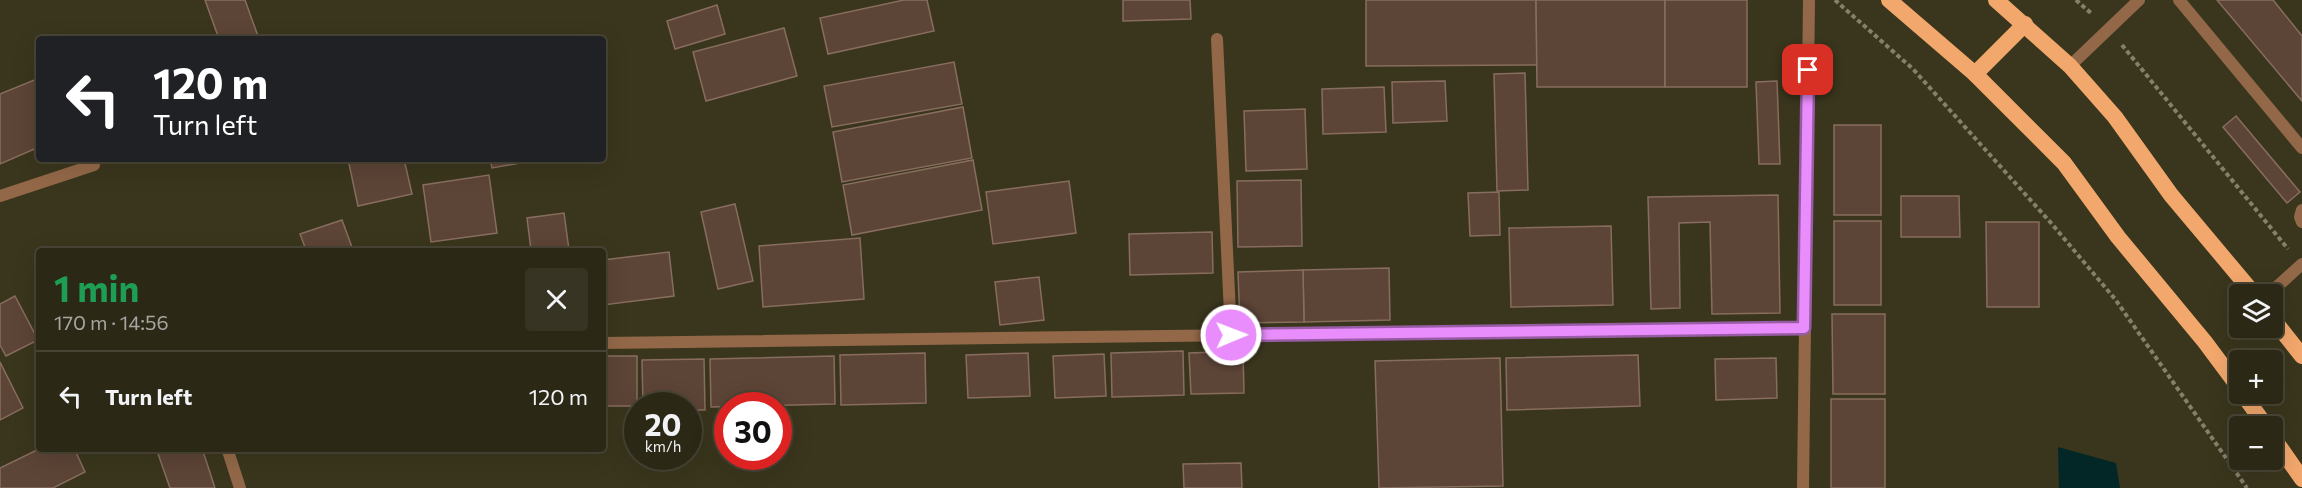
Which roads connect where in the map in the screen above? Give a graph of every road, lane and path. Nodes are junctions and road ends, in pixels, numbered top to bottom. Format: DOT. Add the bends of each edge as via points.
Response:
graph roads {
  1 [pos="1809,0"];
  2 [pos="1835,0"];
  3 [pos="1889,0"];
  4 [pos="1996,0"];
  5 [pos="2076,0"];
  6 [pos="2139,0"];
  7 [pos="2179,0"];
  8 [pos="2025,24"];
  9 [pos="2110,29"];
  10 [pos="1217,39"];
  11 [pos="2070,66"];
  12 [pos="1975,74"];
  13 [pos="2302,148"];
  14 [pos="94,165"];
  15 [pos="0,196"];
  16 [pos="2302,210"];
  17 [pos="2302,222"];
  18 [pos="2302,265"];
  19 [pos="2246,284"];
  20 [pos="2280,284"];
  21 [pos="1804,328"];
  22 [pos="2283,332"];
  23 [pos="1231,335"];
  24 [pos="606,343"];
  25 [pos="2302,356"];
  26 [pos="2229,375"];
  27 [pos="228,452"];
  28 [pos="2283,452"];
  29 [pos="2302,479"];
  30 [pos="240,488"];
  31 [pos="1803,488"];
  32 [pos="2247,488"];
  1 -- 21 [label="street"];
  2 -- 32 [label="path" via="1913,69 2079,257 2122,309"];
  3 -- 12 [label="highway"];
  4 -- 8 [label="highway"];
  5 -- 9 [label="path"];
  6 -- 9 [label="street"];
  7 -- 13 [label="street"];
  8 -- 11 [label="highway"];
  8 -- 12 [label="highway"];
  9 -- 11 [label="street"];
  9 -- 18 [label="path"];
  10 -- 23 [label="street"];
  11 -- 19 [label="highway" via="2115,117 2171,195"];
  12 -- 26 [label="highway" via="2064,162 2118,237"];
  14 -- 15 [label="street"];
  16 -- 17 [label="street"];
  18 -- 20 [label="street"];
  21 -- 23 [label="street"];
  21 -- 31 [label="street"];
  22 -- 25 [label="highway"];
  23 -- 24 [label="street"];
  27 -- 30 [label="street"];
  28 -- 29 [label="highway"];
}
